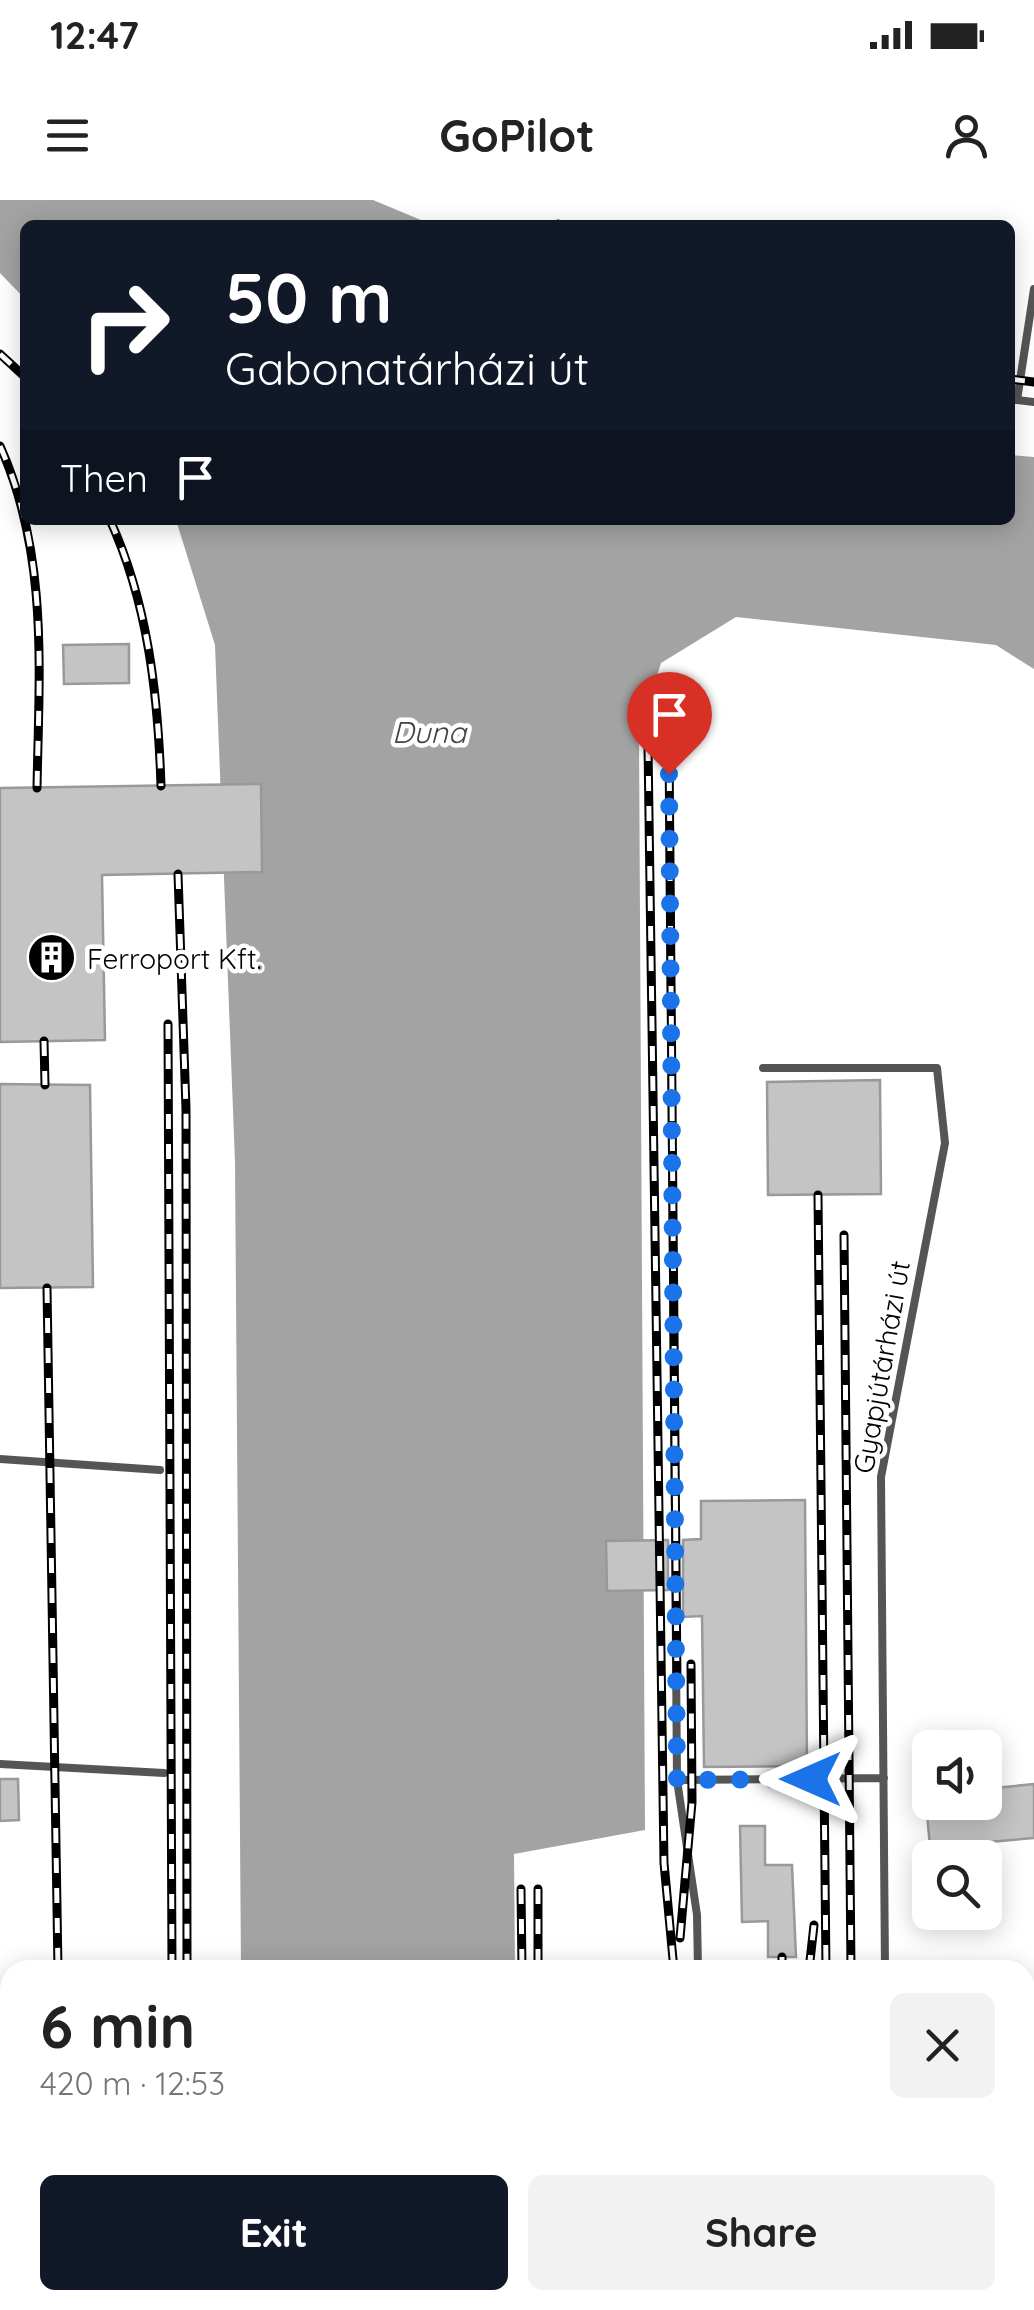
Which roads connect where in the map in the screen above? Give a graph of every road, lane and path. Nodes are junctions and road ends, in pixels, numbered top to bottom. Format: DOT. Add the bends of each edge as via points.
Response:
graph roads {
  1 [pos="1034,288"];
  2 [pos="1034,402"];
  3 [pos="669,774"];
  4 [pos="763,1068"];
  5 [pos="0,1459"];
  6 [pos="160,1470"];
  7 [pos="0,1764"];
  8 [pos="164,1773"];
  9 [pos="884,1778"];
  10 [pos="677,1780"];
  11 [pos="698,1960"];
  12 [pos="885,1960"];
  1 -- 2 [label="lane" via="1017,400"];
  3 -- 10 [label="lane"];
  4 -- 9 [label="lane, Gyapjútárházi út" via="936,1068 944,1143 882,1477"];
  5 -- 6 [label="lane"];
  7 -- 8 [label="lane"];
  9 -- 10 [label="lane"];
  9 -- 12 [label="lane, Gyapjútárházi út"];
  10 -- 11 [label="lane"];
}
